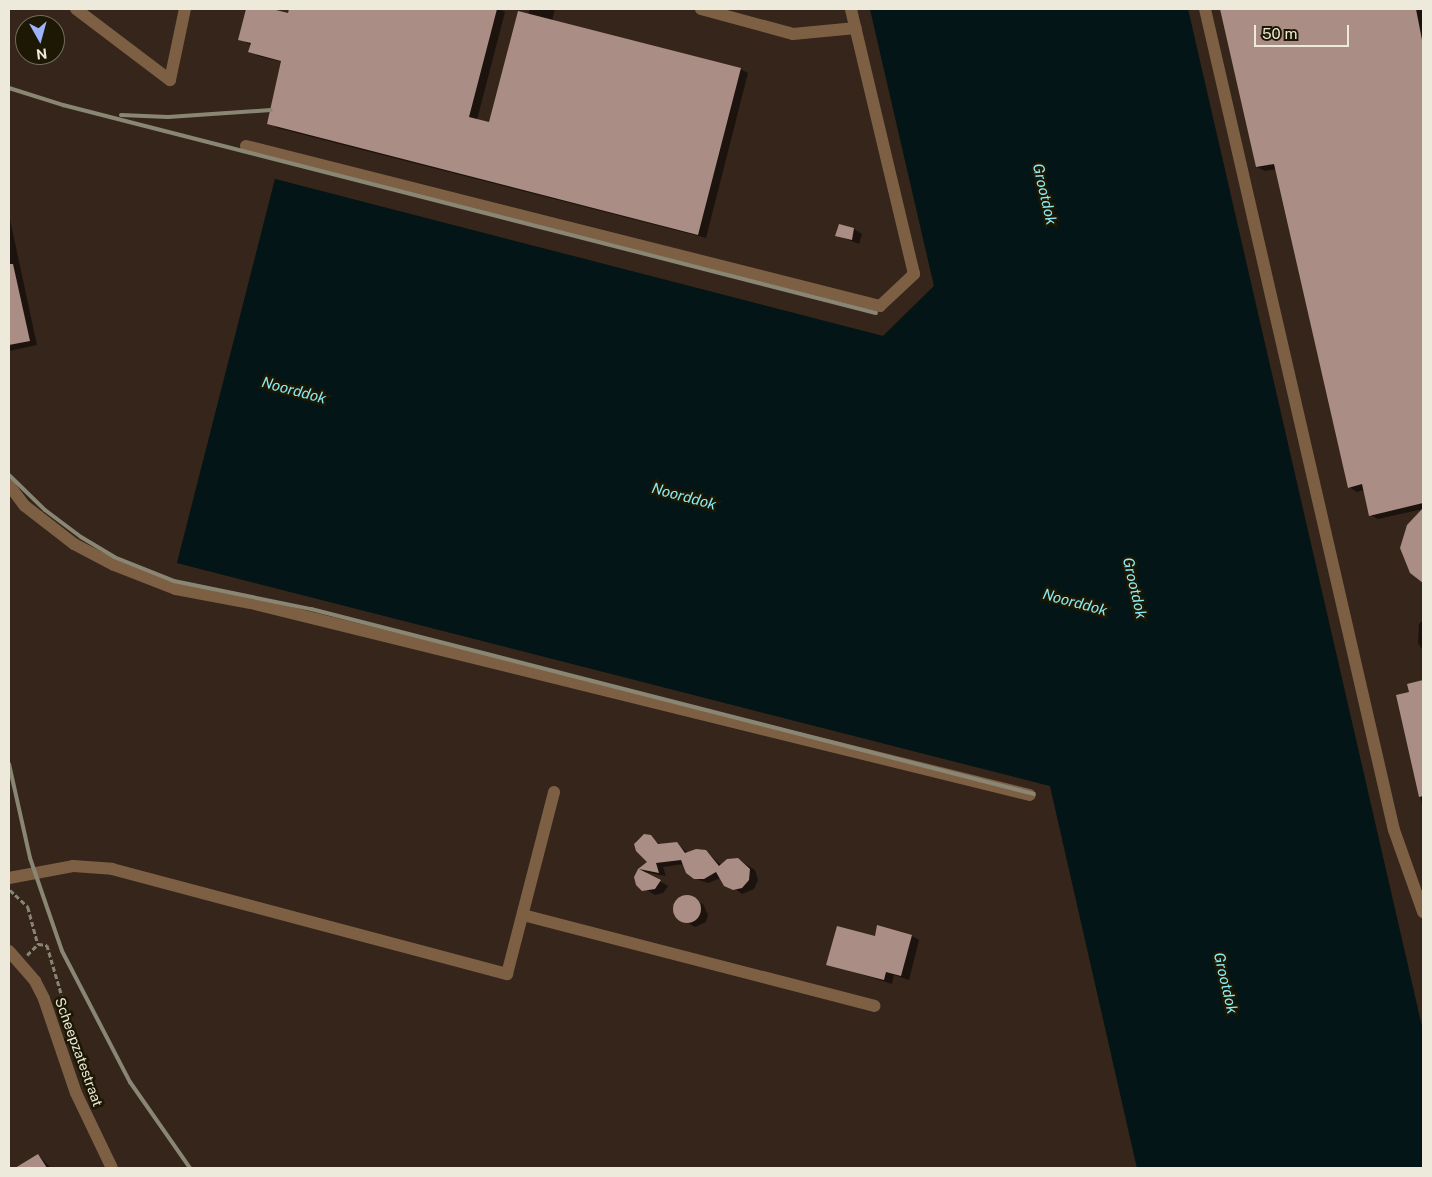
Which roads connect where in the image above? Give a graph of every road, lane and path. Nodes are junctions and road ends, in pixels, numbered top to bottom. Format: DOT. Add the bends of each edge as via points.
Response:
graph roads {
  1 [pos="76,9"];
  2 [pos="185,9"];
  3 [pos="701,9"];
  4 [pos="851,9"];
  5 [pos="1205,9"];
  6 [pos="856,28"];
  7 [pos="246,146"];
  8 [pos="9,486"];
  9 [pos="554,792"];
  10 [pos="1030,796"];
  11 [pos="9,878"];
  12 [pos="9,889"];
  13 [pos="1423,912"];
  14 [pos="523,915"];
  15 [pos="38,944"];
  16 [pos="9,951"];
  17 [pos="19,962"];
  18 [pos="62,996"];
  19 [pos="874,1006"];
  20 [pos="112,1168"];
  1 -- 2 [label="street" via="170,80"];
  3 -- 6 [label="street" via="793,34"];
  4 -- 6 [label="street"];
  5 -- 13 [label="street" via="1394,830"];
  6 -- 7 [label="street" via="914,274 880,306"];
  8 -- 10 [label="street" via="25,506 74,544 114,566 176,589 251,603"];
  9 -- 14 [label="street"];
  11 -- 14 [label="street" via="73,866 112,869 507,974"];
  12 -- 15 [label="path" via="28,907"];
  14 -- 19 [label="street"];
  15 -- 17 [label="path"];
  15 -- 18 [label="path" via="44,943 50,949"];
  16 -- 17 [label="street, Scheepzatestraat"];
  17 -- 20 [label="street, Scheepzatestraat" via="44,998 76,1093"];
}
